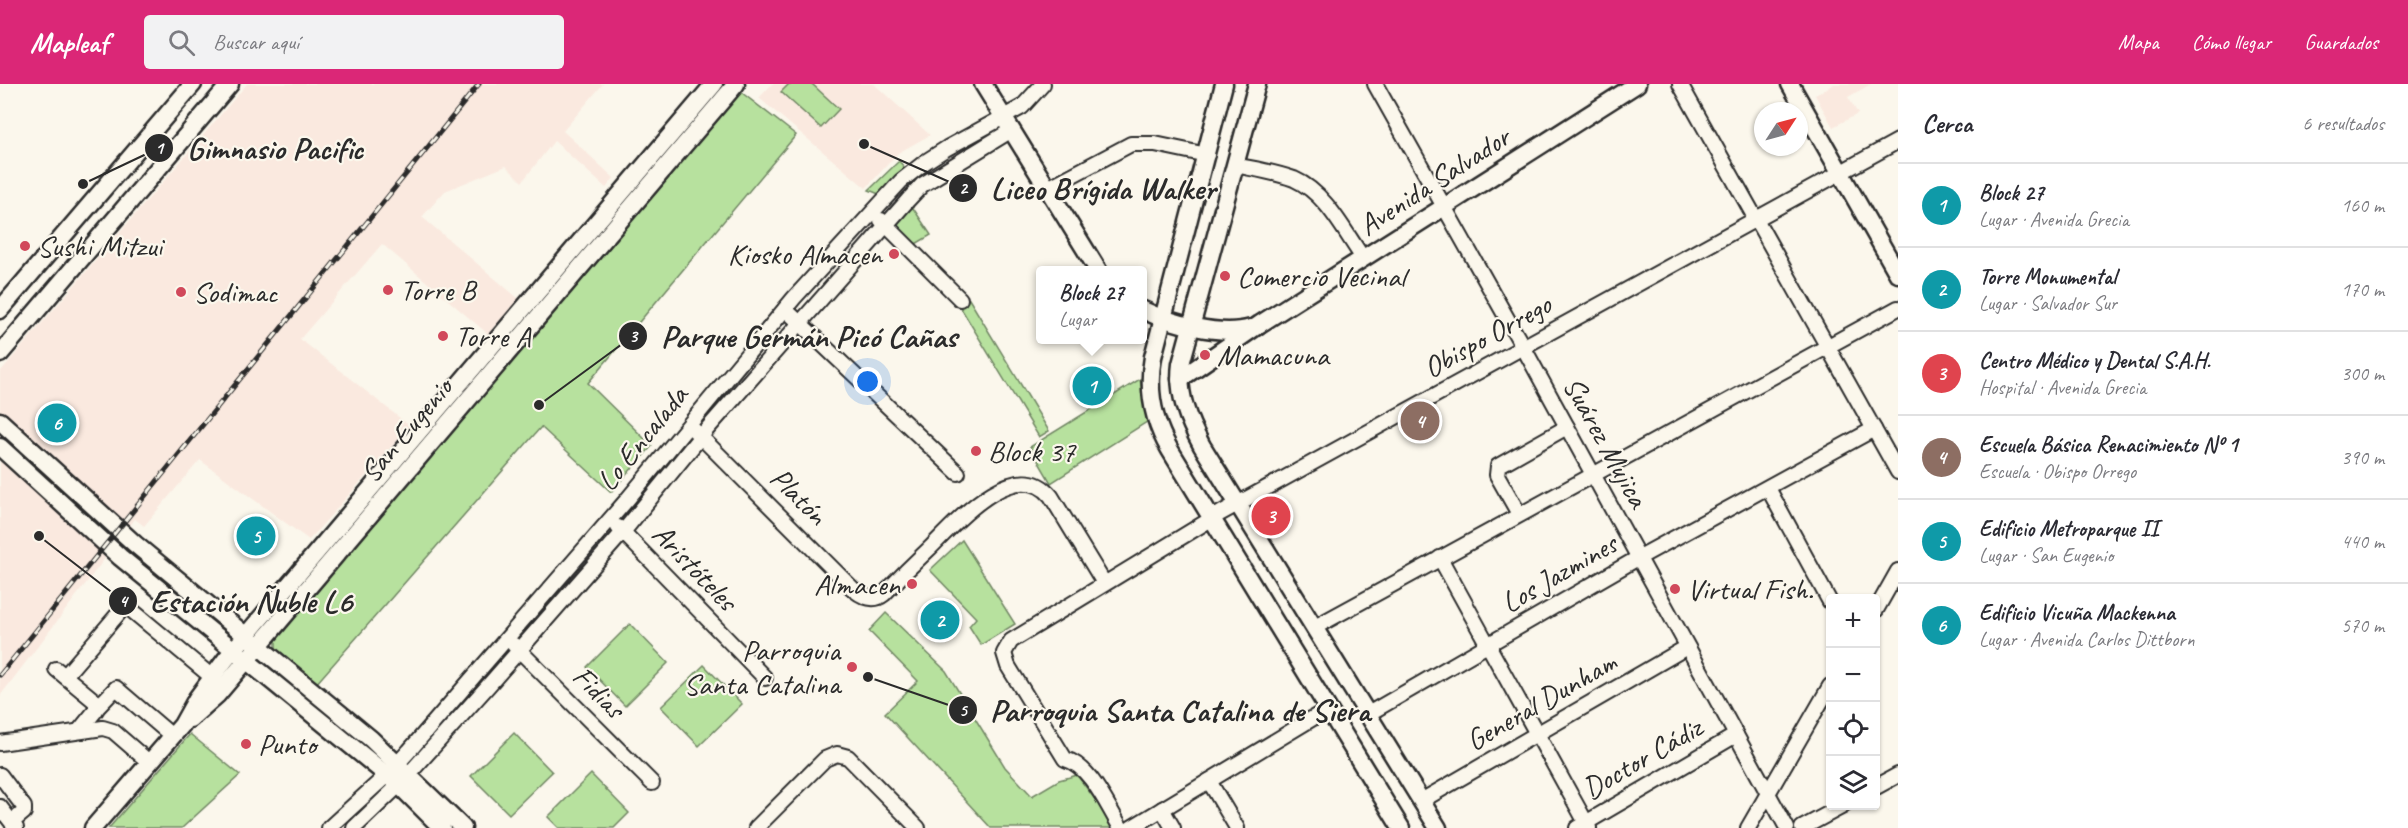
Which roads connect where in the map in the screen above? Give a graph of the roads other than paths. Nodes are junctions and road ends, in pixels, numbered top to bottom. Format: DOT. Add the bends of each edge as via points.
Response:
graph roads {
  1 [pos="193,84"];
  2 [pos="230,84"];
  3 [pos="714,84"];
  4 [pos="736,84"];
  5 [pos="983,84"];
  6 [pos="1043,84"];
  7 [pos="1224,84"];
  8 [pos="1257,84"];
  9 [pos="1375,84"];
  10 [pos="1637,84"];
  11 [pos="1680,84"];
  12 [pos="1790,84"];
  13 [pos="1006,124"];
  14 [pos="1898,141"];
  15 [pos="1207,155"];
  16 [pos="1235,165"];
  17 [pos="1840,172"];
  18 [pos="1048,188"];
  19 [pos="1444,207"];
  20 [pos="872,212"];
  21 [pos="1756,219"];
  22 [pos="885,225"];
  23 [pos="1363,258"];
  24 [pos="1096,266"];
  25 [pos="1898,274"];
  26 [pos="960,299"];
  27 [pos="535,307"];
  28 [pos="1898,308"];
  29 [pos="785,309"];
  30 [pos="0,310"];
  31 [pos="1147,311"];
  32 [pos="1165,318"];
  33 [pos="801,324"];
  34 [pos="1260,324"];
  35 [pos="1192,326"];
  36 [pos="1828,346"];
  37 [pos="1523,347"];
  38 [pos="0,354"];
  39 [pos="1180,379"];
  40 [pos="0,421"];
  41 [pos="688,425"];
  42 [pos="1567,427"];
  43 [pos="1874,429"];
  44 [pos="701,436"];
  45 [pos="0,447"];
  46 [pos="1898,472"];
  47 [pos="958,473"];
  48 [pos="1593,474"];
  49 [pos="1767,488"];
  50 [pos="1238,504"];
  51 [pos="1519,514"];
  52 [pos="1212,519"];
  53 [pos="610,520"];
  54 [pos="623,532"];
  55 [pos="1440,558"];
  56 [pos="1638,558"];
  57 [pos="1898,571"];
  58 [pos="1104,583"];
  59 [pos="1826,595"];
  60 [pos="1880,602"];
  61 [pos="1315,627"];
  62 [pos="507,639"];
  63 [pos="252,640"];
  64 [pos="1488,645"];
  65 [pos="1687,647"];
  66 [pos="520,650"];
  67 [pos="240,655"];
  68 [pos="212,677"];
  69 [pos="765,678"];
  70 [pos="1826,693"];
  71 [pos="96,709"];
  72 [pos="1328,709"];
  73 [pos="1368,714"];
  74 [pos="177,730"];
  75 [pos="79,731"];
  76 [pos="424,733"];
  77 [pos="1537,734"];
  78 [pos="1736,735"];
  79 [pos="0,743"];
  80 [pos="437,745"];
  81 [pos="150,763"];
  82 [pos="399,774"];
  83 [pos="1898,775"];
  84 [pos="1209,781"];
  85 [pos="2,782"];
  86 [pos="652,783"];
  87 [pos="1880,785"];
  88 [pos="1768,794"];
  89 [pos="360,801"];
  90 [pos="1421,801"];
  91 [pos="0,807"];
  92 [pos="1162,809"];
  93 [pos="1836,810"];
  94 [pos="371,813"];
  95 [pos="14,825"];
  96 [pos="1584,826"];
  97 [pos="93,828"];
  98 [pos="329,828"];
  99 [pos="354,828"];
  100 [pos="441,828"];
  101 [pos="463,828"];
  102 [pos="756,828"];
  103 [pos="918,828"];
  104 [pos="1121,828"];
  105 [pos="1131,828"];
  106 [pos="1173,828"];
  107 [pos="1237,828"];
  108 [pos="1401,828"];
  109 [pos="1438,828"];
  110 [pos="1748,828"];
  111 [pos="1787,828"];
  112 [pos="1802,828"];
  1 -- 30 [label="main road"];
  2 -- 38 [label="main road"];
  3 -- 27 [label="main road, San Eugenio"];
  4 -- 27 [label="main road, San Eugenio"];
  5 -- 13 [label="main road"];
  6 -- 13 [label="street, Lo Encalada"];
  7 -- 15 [label="main road"];
  8 -- 16 [label="main road"];
  9 -- 19 [label="street, Suárez Mujica"];
  10 -- 19 [label="main road, Avenida Salvador"];
  11 -- 21 [label="street"];
  12 -- 17 [label="main road"];
  13 -- 18 [label="main road"];
  13 -- 20 [label="street, Lo Encalada" via="925,162"];
  13 -- 22 [label="street, Lo Encalada" via="922,185"];
  14 -- 17 [label="street, Obispo Orrego"];
  15 -- 18 [label="street" via="1155,144 1131,144"];
  15 -- 32 [label="main road"];
  16 -- 23 [label="street" via="1284,176 1312,190"];
  16 -- 35 [label="main road"];
  17 -- 21 [label="street, Obispo Orrego"];
  17 -- 25 [label="main road"];
  18 -- 24 [label="main road"];
  19 -- 23 [label="main road, Avenida Salvador"];
  19 -- 37 [label="street, Suárez Mujica"];
  20 -- 22 [label="street"];
  20 -- 29 [label="street, Lo Encalada"];
  21 -- 36 [label="street"];
  21 -- 37 [label="street, Obispo Orrego"];
  22 -- 26 [label="street"];
  22 -- 33 [label="street, Lo Encalada"];
  23 -- 34 [label="main road, Avenida Salvador"];
  27 -- 63 [label="main road, San Eugenio"];
  28 -- 36 [label="street"];
  29 -- 33 [label="street"];
  29 -- 41 [label="street, Lo Encalada"];
  31 -- 32 [label="main road, Avenida Salvador"];
  32 -- 35 [label="main road, Avenida Salvador"];
  32 -- 52 [label="main road" via="1151,374 1153,409 1165,442"];
  33 -- 44 [label="street, Lo Encalada"];
  33 -- 47 [label="street"];
  34 -- 35 [label="main road, Avenida Salvador" via="1235,331"];
  34 -- 39 [label="main road, Avenida Salvador"];
  35 -- 39 [label="main road"];
  36 -- 43 [label="street"];
  36 -- 48 [label="street"];
  37 -- 42 [label="street, Suárez Mujica"];
  37 -- 50 [label="street, Obispo Orrego"];
  39 -- 50 [label="main road" via="1192,428"];
  40 -- 63 [label="main road" via="135,544"];
  41 -- 44 [label="street, Platón"];
  41 -- 53 [label="street, Lo Encalada"];
  42 -- 48 [label="street, Suárez Mujica"];
  42 -- 51 [label="street" via="1498,466 1497,475"];
  43 -- 46 [label="street"];
  43 -- 49 [label="street, Los Jazmines"];
  44 -- 54 [label="street, Lo Encalada"];
  44 -- 58 [label="street, Platón" via="854,590 865,596 875,598 884,594 976,502 1025,482 1039,485 1051,495"];
  45 -- 67 [label="main road" via="103,542"];
  48 -- 51 [label="street"];
  48 -- 56 [label="street, Suárez Mujica"];
  49 -- 56 [label="street, Los Jazmines"];
  49 -- 59 [label="street"];
  50 -- 52 [label="street, Obispo Orrego"];
  50 -- 61 [label="main road"];
  51 -- 55 [label="street"];
  52 -- 58 [label="street, Obispo Orrego"];
  52 -- 72 [label="main road"];
  53 -- 54 [label="street, Aristóteles"];
  53 -- 62 [label="street, Lo Encalada"];
  54 -- 66 [label="street, Lo Encalada"];
  54 -- 69 [label="street, Aristóteles"];
  55 -- 61 [label="street"];
  55 -- 64 [label="street"];
  56 -- 64 [label="street, Los Jazmines"];
  56 -- 65 [label="street, Suárez Mujica"];
  57 -- 60 [label="street"];
  58 -- 104 [label="street, Obispo Orrego" via="1014,639 1005,649 1005,660 1065,759 1084,769"];
  61 -- 73 [label="main road"];
  62 -- 66 [label="street, Fidias"];
  62 -- 76 [label="street, Lo Encalada"];
  63 -- 67 [label="main road, San Eugenio"];
  63 -- 82 [label="main road"];
  64 -- 73 [label="street, Los Jazmines"];
  64 -- 77 [label="street"];
  65 -- 77 [label="street, General Dunham"];
  65 -- 78 [label="street, Suárez Mujica"];
  66 -- 80 [label="street, Lo Encalada"];
  66 -- 86 [label="street, Fidias"];
  67 -- 68 [label="main road, San Eugenio"];
  67 -- 74 [label="main road, San Eugenio" via="217,695"];
  67 -- 82 [label="main road"];
  68 -- 71 [label="street" via="124,607 61,672 94,700"];
  68 -- 74 [label="main road, San Eugenio"];
  70 -- 88 [label="street"];
  71 -- 74 [label="street" via="116,688"];
  71 -- 75 [label="street"];
  72 -- 84 [label="street"];
  72 -- 108 [label="main road"];
  73 -- 90 [label="main road"];
  74 -- 81 [label="main road, San Eugenio"];
  75 -- 79 [label="street"];
  75 -- 81 [label="street" via="113,731"];
  76 -- 80 [label="street"];
  76 -- 82 [label="street, Lo Encalada"];
  77 -- 90 [label="street, General Dunham"];
  77 -- 96 [label="street"];
  78 -- 88 [label="street, Suárez Mujica"];
  78 -- 96 [label="street, Doctor Cádiz"];
  80 -- 82 [label="street, Lo Encalada"];
  81 -- 97 [label="main road, San Eugenio"];
  82 -- 89 [label="street, Lo Encalada"];
  82 -- 94 [label="street, Lo Encalada"];
  82 -- 100 [label="main road"];
  82 -- 101 [label="main road"];
  83 -- 87 [label="street"];
  84 -- 92 [label="street"];
  84 -- 107 [label="street"];
  85 -- 95 [label="street" via="24,807"];
  88 -- 110 [label="street"];
  88 -- 111 [label="street, Suárez Mujica"];
  89 -- 94 [label="street"];
  89 -- 98 [label="street, Lo Encalada"];
  90 -- 109 [label="main road"];
  91 -- 95 [label="street"];
  92 -- 105 [label="street"];
  92 -- 106 [label="street"];
  93 -- 112 [label="street"];
  94 -- 99 [label="street, Lo Encalada"];
  102 -- 103 [label="street" via="825,759 837,754 848,757"];
}
